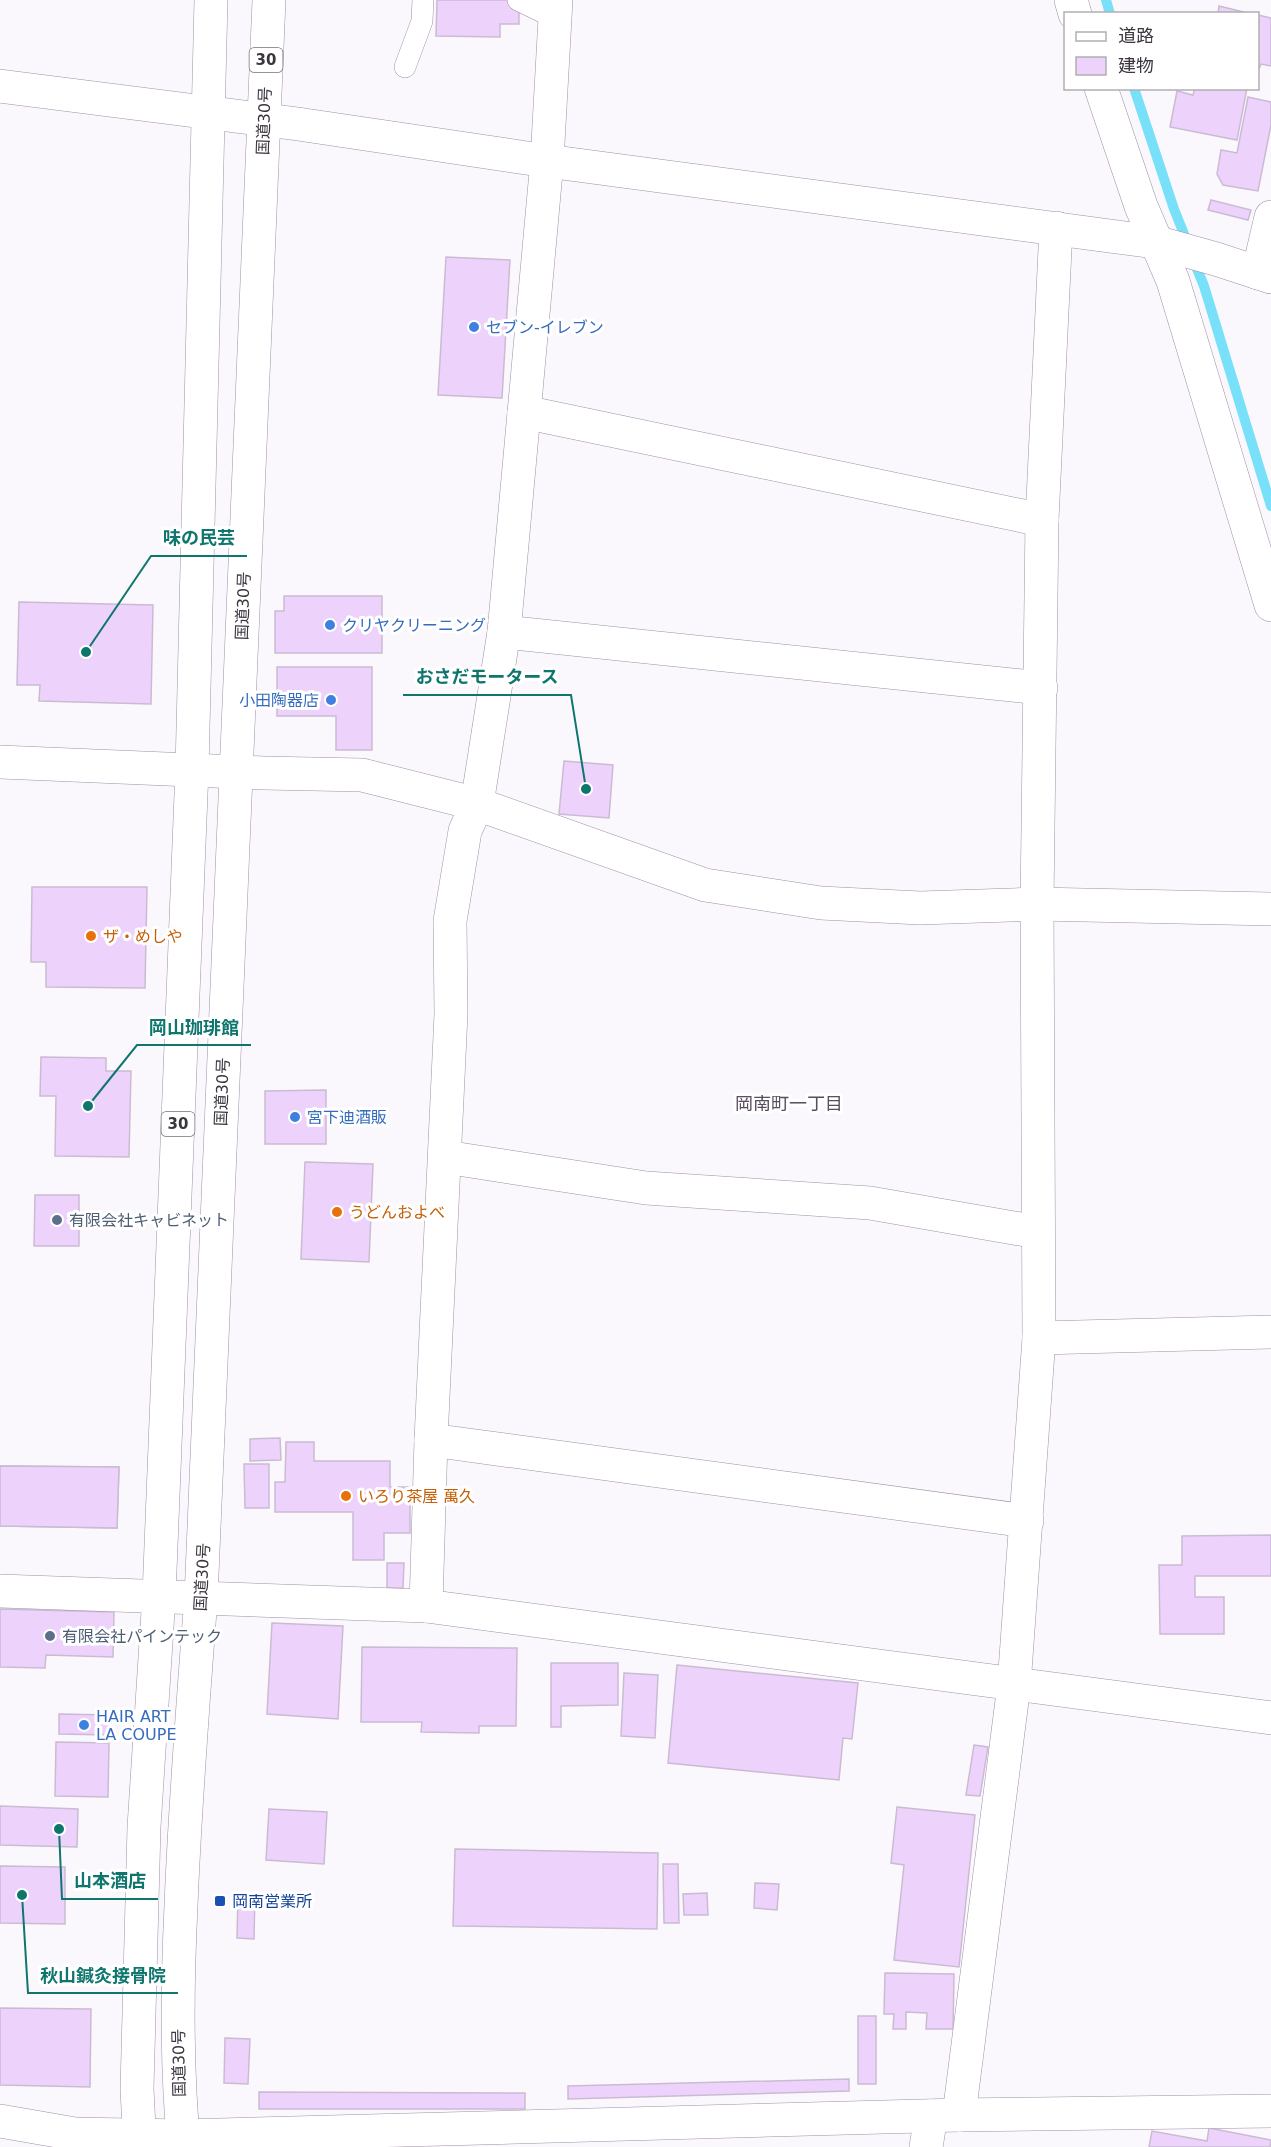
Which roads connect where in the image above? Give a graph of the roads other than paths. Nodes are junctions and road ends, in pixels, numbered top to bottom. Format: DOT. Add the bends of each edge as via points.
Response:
graph roads {
  1 [pos="211,0"];
  2 [pos="269,0"];
  3 [pos="423,0"];
  4 [pos="518,0"];
  5 [pos="555,9"];
  6 [pos="405,67"];
  7 [pos="0,86"];
  8 [pos="1102,90"];
  9 [pos="208,113"];
  10 [pos="264,120"];
  11 [pos="547,161"];
  12 [pos="1271,217"];
  13 [pos="1056,228"];
  14 [pos="1161,244"];
  15 [pos="1265,275"];
  16 [pos="524,412"];
  17 [pos="1042,520"];
  18 [pos="1271,605"];
  19 [pos="504,632"];
  20 [pos="1041,688"];
  21 [pos="0,762"];
  22 [pos="192,769"];
  23 [pos="236,772"];
  24 [pos="477,804"];
  25 [pos="1037,904"];
  26 [pos="1271,909"];
  27 [pos="445,1157"];
  28 [pos="1037,1232"];
  29 [pos="1271,1332"];
  30 [pos="1039,1338"];
  31 [pos="430,1440"];
  32 [pos="1027,1521"];
  33 [pos="0,1591"];
  34 [pos="159,1596"];
  35 [pos="201,1598"];
  36 [pos="426,1606"];
  37 [pos="1014,1685"];
  38 [pos="1271,1718"];
  39 [pos="1271,2111"];
  40 [pos="0,2121"];
  41 [pos="939,2126"];
  42 [pos="372,2139"];
  43 [pos="140,2141"];
  44 [pos="183,2142"];
  1 -- 9 [label="main road, 30"];
  2 -- 10 [label="main road, 国道30号 / 30"];
  3 -- 6 [label="lane" via="422,21"];
  4 -- 5 [label="lane"];
  5 -- 11 [label="main road"];
  7 -- 9 [label="main road"];
  8 -- 14 [label="main road" via="1141,206"];
  9 -- 10 [label="main road"];
  9 -- 22 [label="main road, 30"];
  10 -- 11 [label="main road"];
  10 -- 23 [label="main road, 国道30号 / 30"];
  11 -- 13 [label="main road"];
  11 -- 16 [label="main road"];
  12 -- 15 [label="main road"];
  13 -- 14 [label="main road"];
  13 -- 17 [label="main road"];
  14 -- 15 [label="main road"];
  14 -- 18 [label="main road"];
  16 -- 17 [label="main road"];
  16 -- 19 [label="main road"];
  17 -- 20 [label="main road"];
  19 -- 20 [label="main road"];
  19 -- 24 [label="main road"];
  20 -- 25 [label="main road"];
  21 -- 22 [label="main road"];
  22 -- 23 [label="main road"];
  22 -- 34 [label="main road, 30"];
  23 -- 24 [label="main road" via="362,775"];
  23 -- 35 [label="main road, 国道30号 / 30"];
  24 -- 25 [label="main road" via="705,885 821,903 920,908"];
  24 -- 27 [label="main road" via="465,831 450,921"];
  25 -- 26 [label="main road"];
  25 -- 28 [label="main road"];
  27 -- 28 [label="main road" via="646,1188 870,1203"];
  27 -- 31 [label="main road"];
  28 -- 30 [label="main road"];
  29 -- 30 [label="main road"];
  30 -- 32 [label="main road"];
  31 -- 32 [label="main road"];
  31 -- 36 [label="main road"];
  32 -- 37 [label="main road"];
  33 -- 34 [label="main road"];
  34 -- 35 [label="main road"];
  34 -- 43 [label="main road, 30" via="144,1827 137,2089"];
  35 -- 36 [label="main road"];
  35 -- 44 [label="main road, 国道30号 / 30" via="178,1967 178,2091"];
  36 -- 37 [label="main road"];
  37 -- 38 [label="main road"];
  37 -- 41 [label="main road"];
  39 -- 41 [label="main road"];
  40 -- 43 [label="main road"];
  41 -- 42 [label="main road"];
  42 -- 44 [label="main road"];
  43 -- 44 [label="main road"];
}
